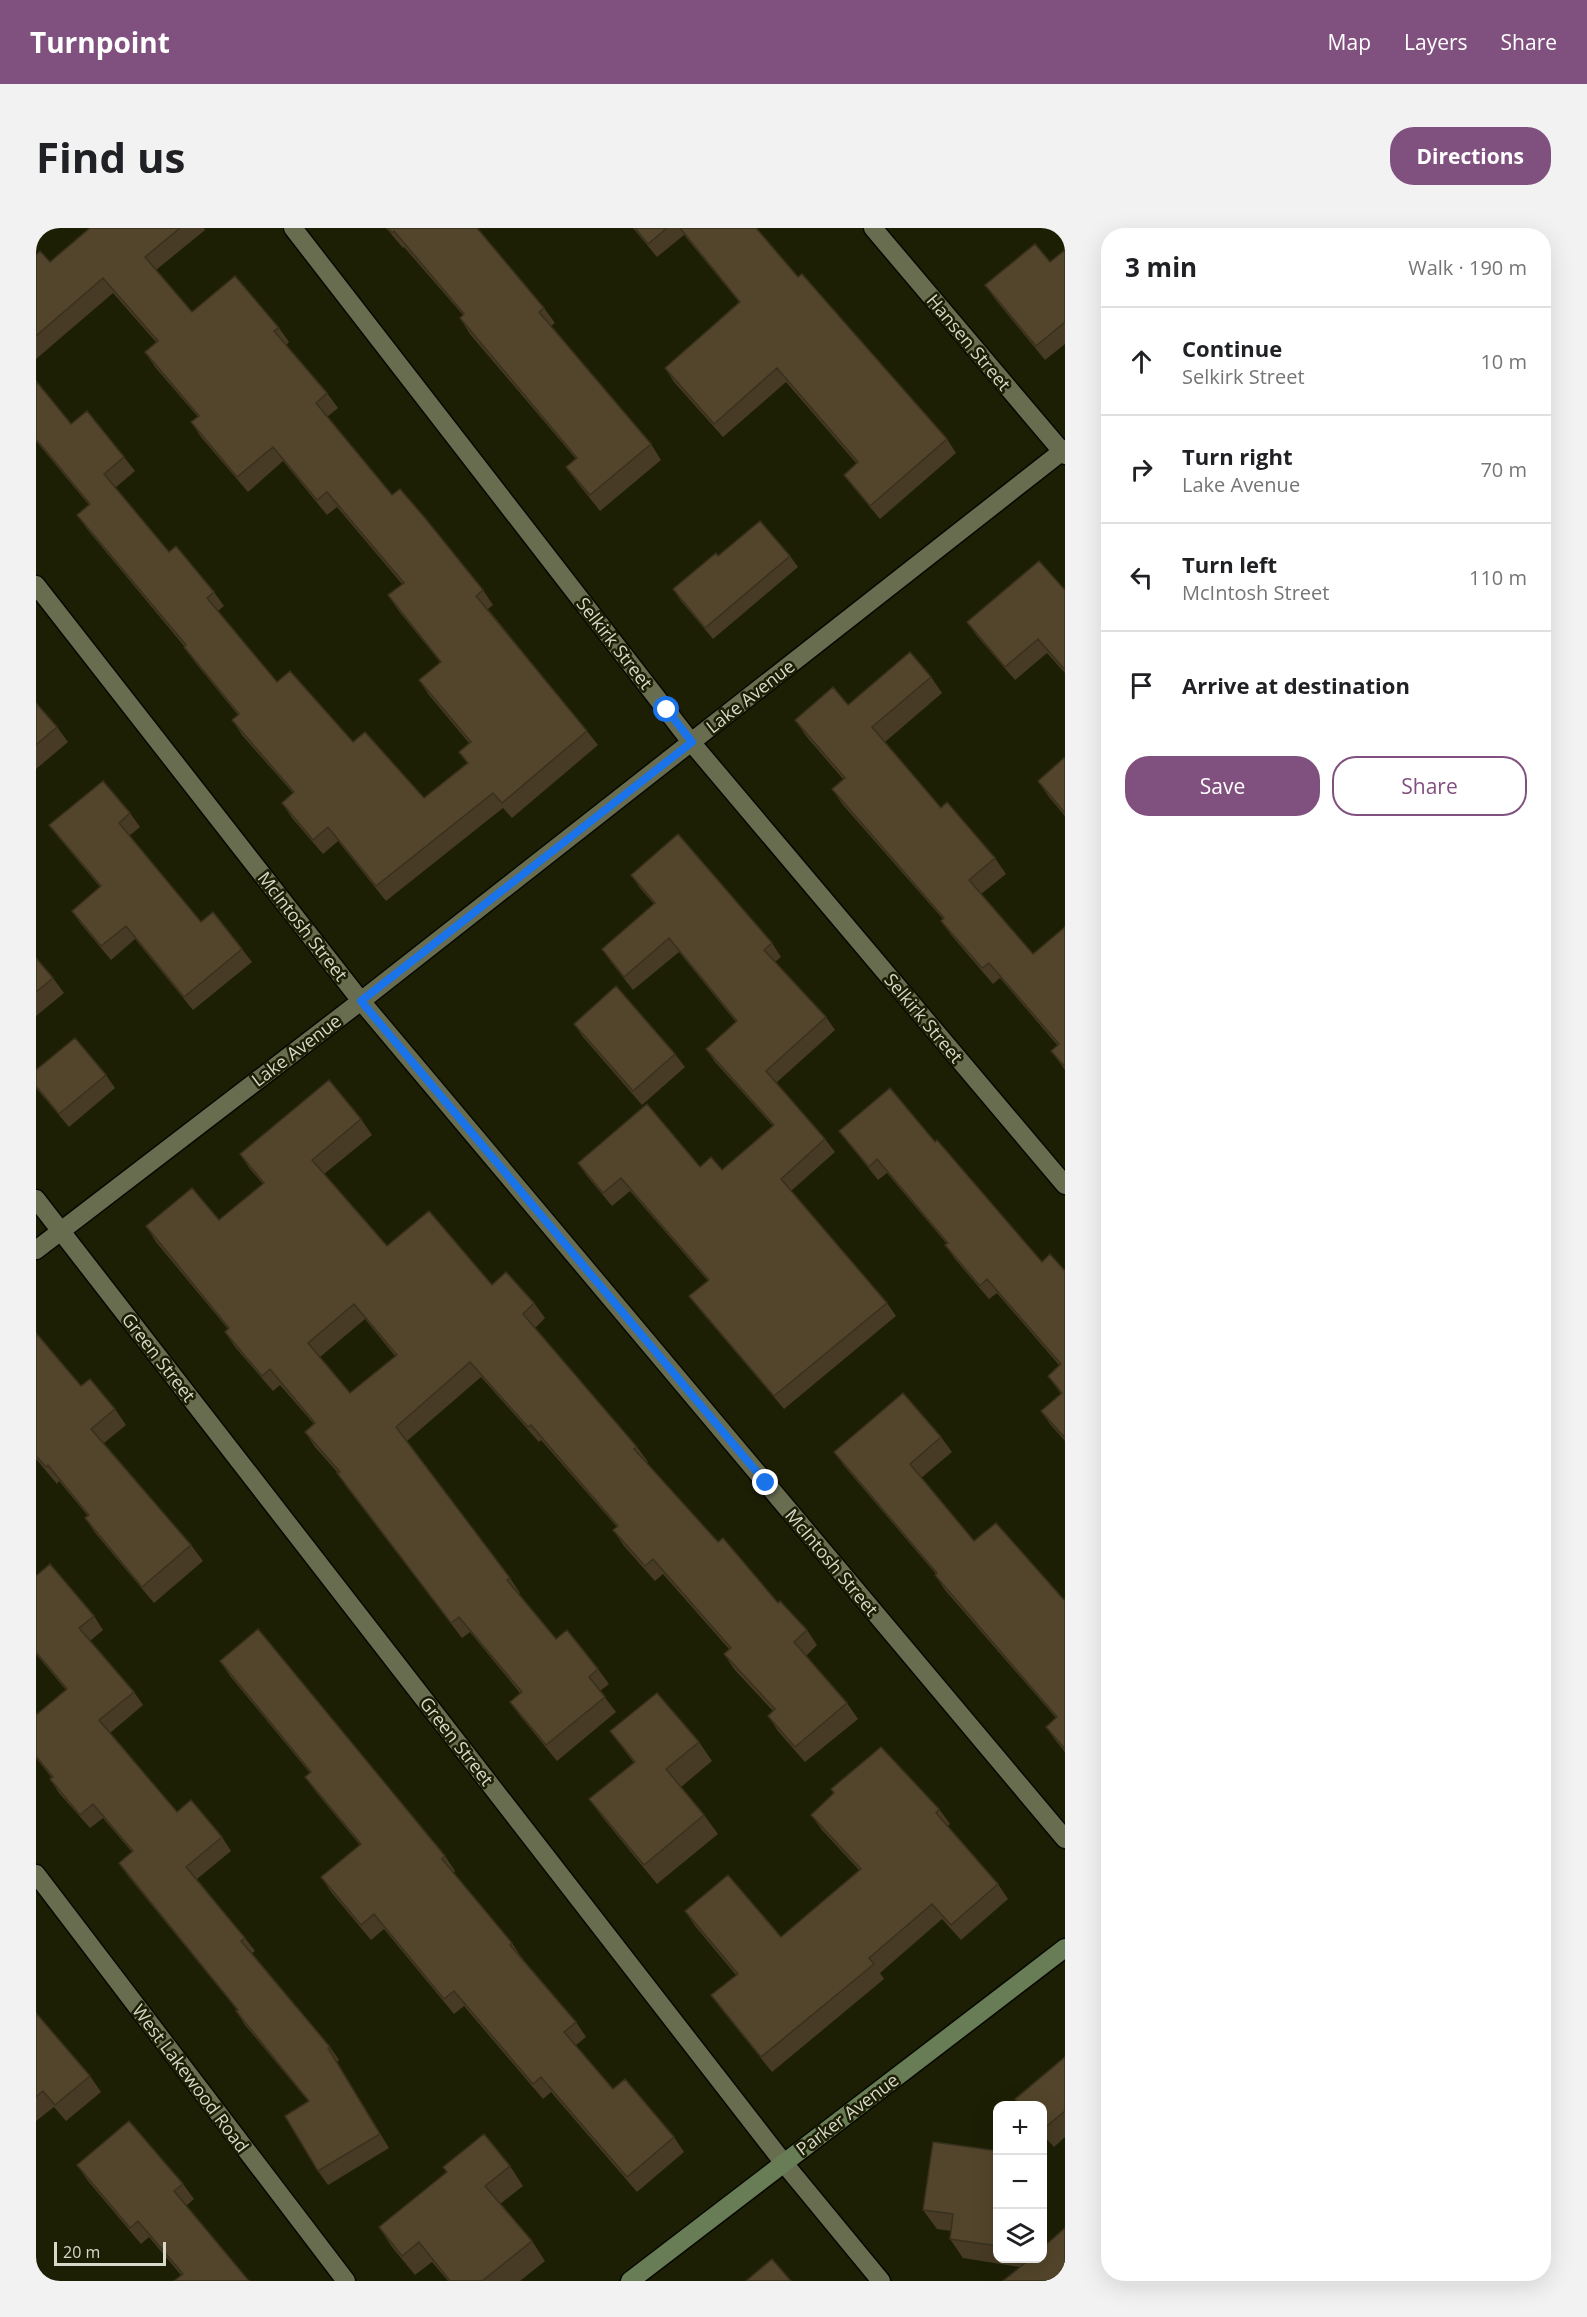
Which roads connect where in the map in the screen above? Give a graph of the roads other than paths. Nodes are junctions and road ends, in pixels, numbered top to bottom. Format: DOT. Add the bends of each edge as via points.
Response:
graph roads {
  1 [pos="293,228"];
  2 [pos="873,228"];
  3 [pos="1064,452"];
  4 [pos="36,585"];
  5 [pos="692,742"];
  6 [pos="361,1001"];
  7 [pos="1065,1185"];
  8 [pos="36,1199"];
  9 [pos="61,1230"];
  10 [pos="36,1250"];
  11 [pos="1065,1839"];
  12 [pos="36,1874"];
  13 [pos="1065,1948"];
  14 [pos="783,2162"];
  15 [pos="346,2281"];
  16 [pos="630,2281"];
  17 [pos="881,2281"];
  1 -- 5 [label="street, Selkirk Street"];
  2 -- 3 [label="street, Hansen Street"];
  3 -- 5 [label="street, Lake Avenue"];
  4 -- 6 [label="street, McIntosh Street"];
  5 -- 6 [label="street, Lake Avenue"];
  5 -- 7 [label="street, Selkirk Street"];
  6 -- 9 [label="street, Lake Avenue"];
  6 -- 11 [label="street, McIntosh Street"];
  8 -- 9 [label="street, Green Street"];
  9 -- 10 [label="street, Lake Avenue"];
  9 -- 14 [label="street, Green Street"];
  12 -- 15 [label="street, West Lakewood Road"];
  13 -- 14 [label="street, Parker Avenue"];
  14 -- 16 [label="street, Parker Avenue"];
  14 -- 17 [label="street, Green Street"];
}
